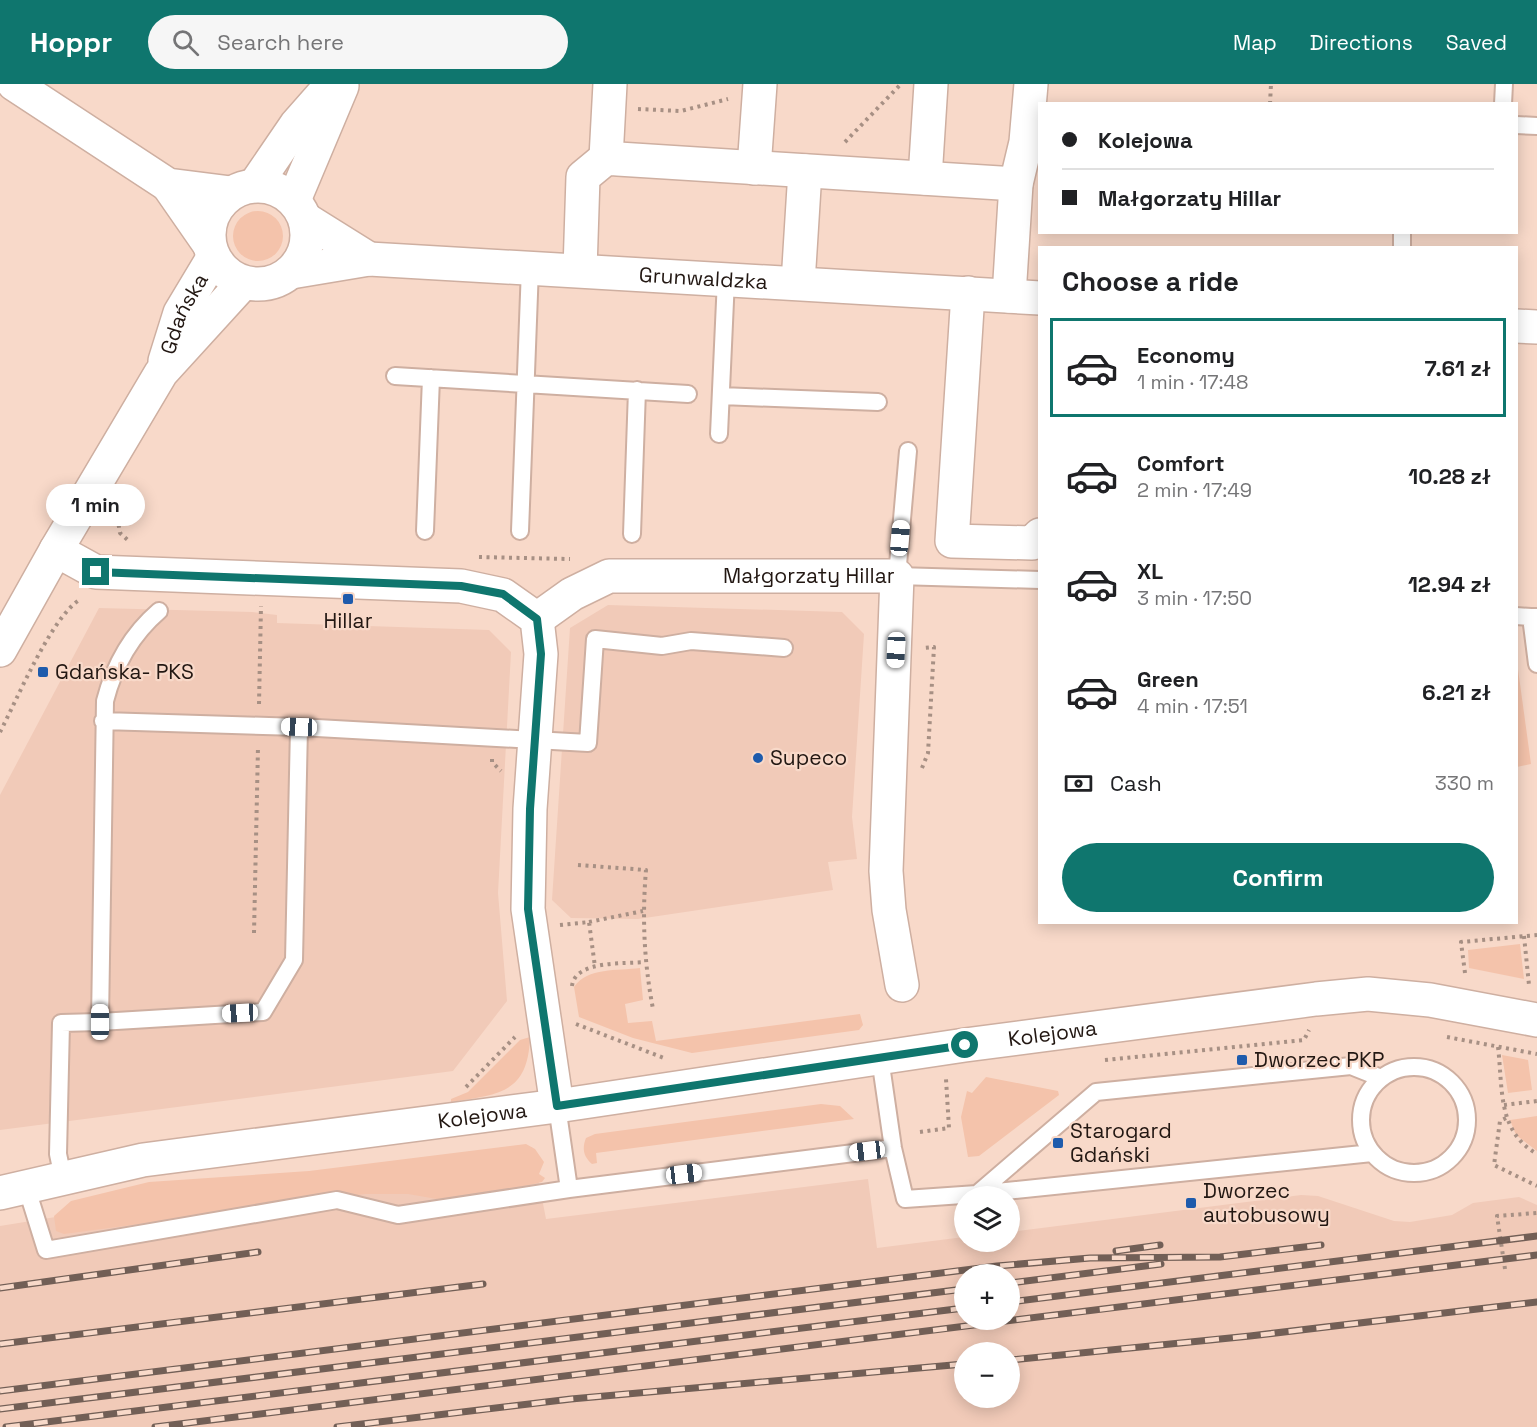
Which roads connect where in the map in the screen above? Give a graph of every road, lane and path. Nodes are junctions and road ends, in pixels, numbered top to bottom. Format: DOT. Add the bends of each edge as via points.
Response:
graph roads {
  1 [pos="14,84"];
  2 [pos="332,84"];
  3 [pos="343,84"];
  4 [pos="1031,84"];
  5 [pos="1272,84"];
  6 [pos="1504,84"];
  7 [pos="931,85"];
  8 [pos="759,92"];
  9 [pos="609,95"];
  10 [pos="1270,102"];
  11 [pos="1503,102"];
  12 [pos="1518,124"];
  13 [pos="1537,126"];
  14 [pos="606,158"];
  15 [pos="754,168"];
  16 [pos="805,171"];
  17 [pos="842,173"];
  18 [pos="925,178"];
  19 [pos="1016,184"];
  20 [pos="168,185"];
  21 [pos="243,189"];
  22 [pos="300,210"];
  23 [pos="211,251"];
  24 [pos="369,259"];
  25 [pos="530,268"];
  26 [pos="580,270"];
  27 [pos="291,272"];
  28 [pos="726,279"];
  29 [pos="243,282"];
  30 [pos="798,283"];
  31 [pos="968,293"];
  32 [pos="1024,297"];
  33 [pos="1518,326"];
  34 [pos="1537,327"];
  35 [pos="161,373"];
  36 [pos="395,376"];
  37 [pos="431,378"];
  38 [pos="526,384"];
  39 [pos="637,390"];
  40 [pos="688,394"];
  41 [pos="721,396"];
  42 [pos="878,402"];
  43 [pos="719,434"];
  44 [pos="908,451"];
  45 [pos="115,503"];
  46 [pos="425,531"];
  47 [pos="520,531"];
  48 [pos="632,534"];
  49 [pos="1038,537"];
  50 [pos="135,547"];
  51 [pos="56,550"];
  52 [pos="897,576"];
  53 [pos="1038,580"];
  54 [pos="82,598"];
  55 [pos="159,611"];
  56 [pos="1528,617"];
  57 [pos="537,619"];
  58 [pos="784,648"];
  59 [pos="918,649"];
  60 [pos="0,650"];
  61 [pos="1537,664"];
  62 [pos="103,721"];
  63 [pos="299,727"];
  64 [pos="0,732"];
  65 [pos="536,739"];
  66 [pos="920,774"];
  67 [pos="578,865"];
  68 [pos="643,911"];
  69 [pos="589,922"];
  70 [pos="558,925"];
  71 [pos="1537,935"];
  72 [pos="1524,936"];
  73 [pos="644,963"];
  74 [pos="595,967"];
  75 [pos="1465,974"];
  76 [pos="902,985"];
  77 [pos="1529,985"];
  78 [pos="571,994"];
  79 [pos="653,1009"];
  80 [pos="1537,1020"];
  81 [pos="100,1022"];
  82 [pos="1498,1047"];
  83 [pos="880,1058"];
  84 [pos="1380,1078"];
  85 [pos="1537,1101"];
  86 [pos="1504,1105"];
  87 [pos="557,1106"];
  88 [pos="1506,1118"];
  89 [pos="893,1148"];
  90 [pos="1372,1153"];
  91 [pos="1537,1154"];
  92 [pos="63,1178"];
  93 [pos="986,1186"];
  94 [pos="1537,1186"];
  95 [pos="13,1189"];
  96 [pos="569,1189"];
  97 [pos="1020,1190"];
  98 [pos="954,1196"];
  99 [pos="1537,1213"];
  100 [pos="1505,1269"];
  1 -- 20 [label="street"];
  2 -- 21 [label="street"];
  3 -- 22 [label="street"];
  4 -- 19 [label="street" via="1026,142"];
  5 -- 10 [label="path"];
  6 -- 11 [label="lane"];
  7 -- 17 [label="path" via="901,84 844,144"];
  7 -- 18 [label="street"];
  8 -- 9 [label="path" via="681,111"];
  8 -- 15 [label="street"];
  9 -- 14 [label="street"];
  12 -- 13 [label="lane"];
  14 -- 15 [label="street"];
  14 -- 26 [label="street" via="583,177"];
  15 -- 16 [label="street"];
  16 -- 17 [label="street"];
  16 -- 30 [label="street"];
  17 -- 18 [label="street"];
  18 -- 19 [label="street"];
  19 -- 32 [label="street"];
  20 -- 21 [label="street"];
  20 -- 23 [label="street"];
  21 -- 22 [label="street" via="276,188"];
  21 -- 23 [label="street" via="220,202 213,215"];
  22 -- 24 [label="street, Grunwaldzka"];
  22 -- 27 [label="street" via="306,248"];
  23 -- 29 [label="street" via="226,273"];
  23 -- 35 [label="street, Gdańska" via="180,313"];
  24 -- 25 [label="street, Grunwaldzka"];
  24 -- 27 [label="street, Grunwaldzka"];
  25 -- 26 [label="street, Grunwaldzka"];
  25 -- 38 [label="lane"];
  26 -- 28 [label="street, Grunwaldzka"];
  27 -- 29 [label="street" via="260,285"];
  28 -- 30 [label="street, Grunwaldzka"];
  28 -- 41 [label="lane"];
  29 -- 35 [label="street, Gdańska"];
  30 -- 31 [label="street, Grunwaldzka"];
  31 -- 32 [label="street, Grunwaldzka"];
  31 -- 49 [label="street" via="952,540 1032,543"];
  33 -- 34 [label="street"];
  35 -- 51 [label="street, Gdańska"];
  36 -- 37 [label="lane"];
  37 -- 38 [label="lane"];
  37 -- 46 [label="lane"];
  38 -- 39 [label="lane"];
  38 -- 47 [label="lane"];
  39 -- 40 [label="lane"];
  39 -- 48 [label="lane"];
  41 -- 42 [label="lane"];
  41 -- 43 [label="lane"];
  44 -- 52 [label="lane"];
  45 -- 50 [label="path" via="120,532"];
  51 -- 57 [label="street" via="96,572 461,586 503,594"];
  51 -- 60 [label="street, Gdańska"];
  52 -- 53 [label="lane"];
  52 -- 57 [label="street, Małgorzaty Hillar" via="609,576 572,594"];
  52 -- 76 [label="street, Małgorzaty Hillar" via="886,871"];
  54 -- 64 [label="path" via="59,621"];
  55 -- 62 [label="lane" via="136,636 116,667"];
  56 -- 61 [label="lane"];
  57 -- 65 [label="street" via="541,654"];
  58 -- 65 [label="lane" via="691,641 662,646 595,639 588,743"];
  59 -- 66 [label="path" via="934,647 928,753"];
  62 -- 63 [label="lane"];
  62 -- 81 [label="lane"];
  63 -- 65 [label="lane"];
  63 -- 81 [label="lane" via="294,960 263,1012"];
  65 -- 87 [label="street" via="528,909"];
  67 -- 68 [label="path" via="646,870"];
  68 -- 69 [label="path"];
  68 -- 73 [label="path"];
  69 -- 70 [label="path"];
  69 -- 74 [label="path"];
  71 -- 72 [label="path"];
  72 -- 75 [label="path" via="1461,942"];
  72 -- 77 [label="path"];
  73 -- 74 [label="path"];
  73 -- 79 [label="path"];
  74 -- 78 [label="path" via="584,969 573,980"];
  80 -- 83 [label="street, Kolejowa" via="1430,1000 1368,994"];
  81 -- 92 [label="lane" via="61,1023 58,1154"];
  82 -- 86 [label="path"];
  83 -- 87 [label="street, Kolejowa"];
  83 -- 89 [label="lane"];
  84 -- 90 [label="lane" via="1367,1094 1361,1113 1362,1134"];
  84 -- 90 [label="lane" via="1397,1069 1417,1066 1436,1071 1452,1082 1462,1098 1467,1116 1465,1136 1456,1153 1442,1166 1424,1173 1386,1166"];
  84 -- 93 [label="lane" via="1351,1066 1096,1092"];
  85 -- 86 [label="path"];
  86 -- 88 [label="path"];
  87 -- 92 [label="street, Kolejowa" via="143,1160"];
  87 -- 96 [label="lane"];
  88 -- 91 [label="path" via="1512,1134"];
  88 -- 94 [label="path" via="1500,1121 1494,1166"];
  89 -- 96 [label="lane"];
  89 -- 98 [label="lane" via="905,1199"];
  90 -- 97 [label="lane"];
  92 -- 95 [label="street, Kolejowa"];
  95 -- 96 [label="lane" via="46,1250 337,1200 398,1215"];
  99 -- 100 [label="path" via="1497,1216"];
}
